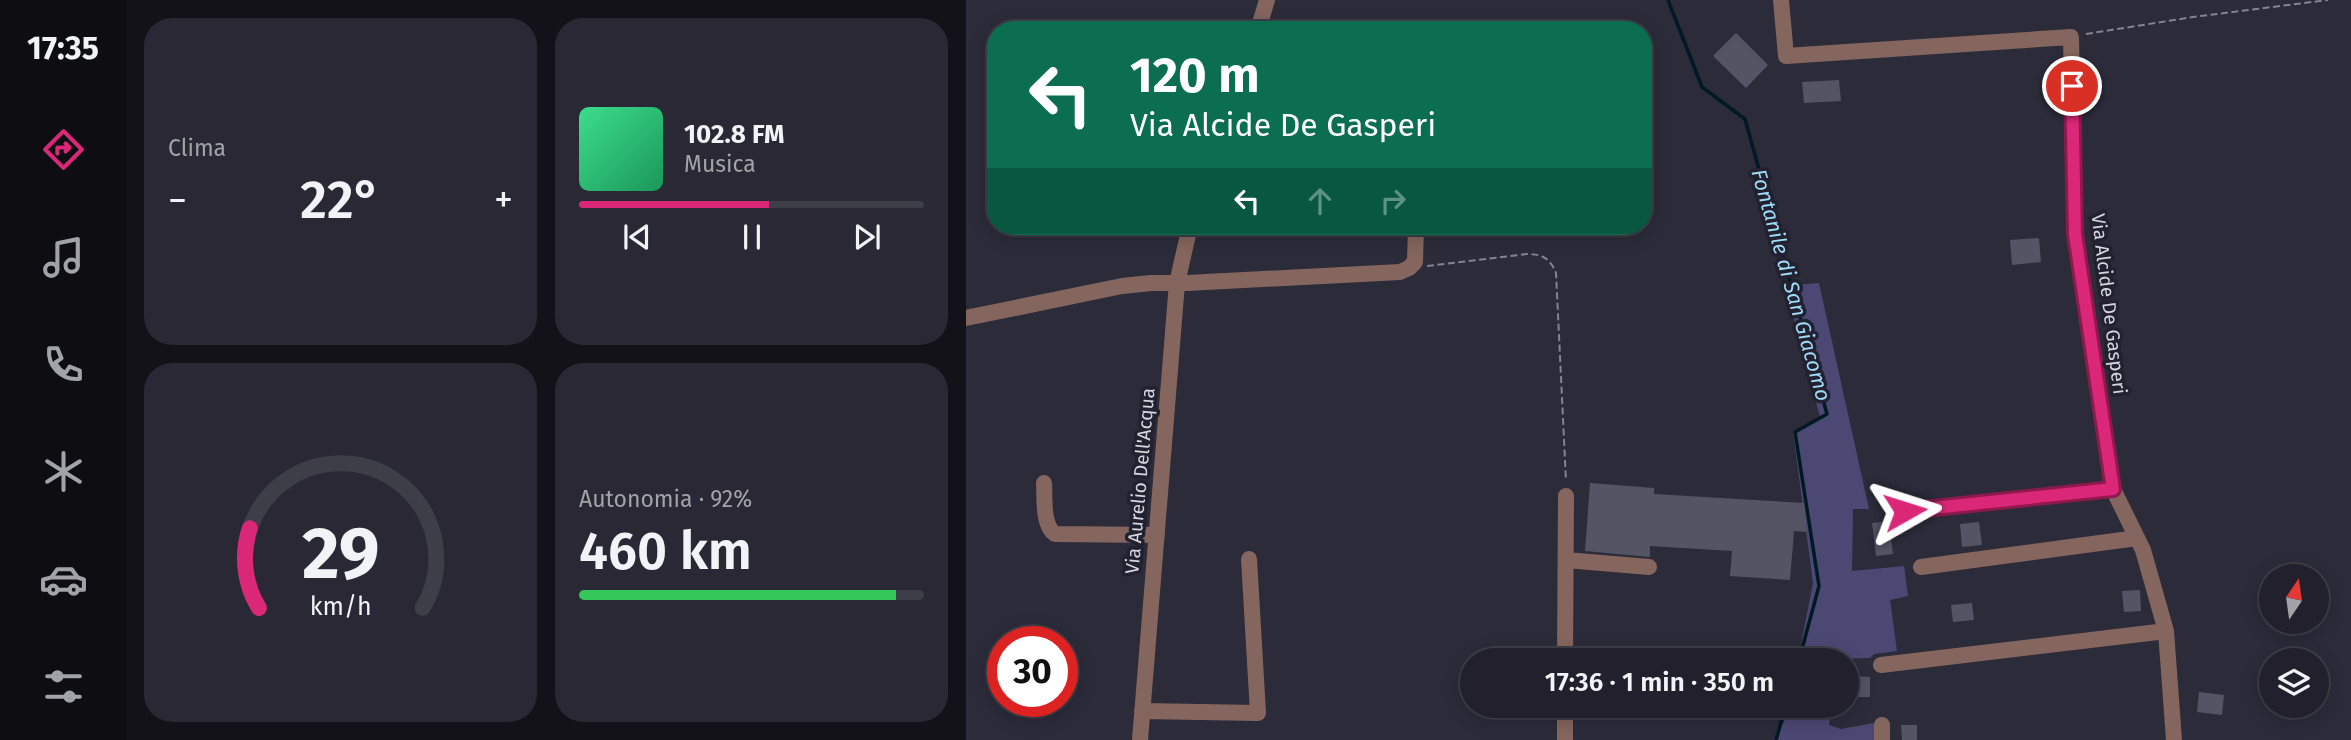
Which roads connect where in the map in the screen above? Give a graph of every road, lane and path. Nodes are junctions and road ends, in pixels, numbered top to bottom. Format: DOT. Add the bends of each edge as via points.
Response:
graph roads {
  1 [pos="1267,0"];
  2 [pos="1781,0"];
  3 [pos="2328,0"];
  4 [pos="1261,21"];
  5 [pos="2071,37"];
  6 [pos="1188,235"];
  7 [pos="1416,235"];
  8 [pos="1409,268"];
  9 [pos="1177,283"];
  10 [pos="966,318"];
  11 [pos="1044,483"];
  12 [pos="2113,489"];
  13 [pos="1566,496"];
  14 [pos="1905,511"];
  15 [pos="1157,535"];
  16 [pos="2137,538"];
  17 [pos="1249,559"];
  18 [pos="1566,560"];
  19 [pos="1649,566"];
  20 [pos="1921,567"];
  21 [pos="2166,631"];
  22 [pos="1565,648"];
  23 [pos="1881,665"];
  24 [pos="1142,711"];
  25 [pos="1565,718"];
  26 [pos="1140,740"];
  27 [pos="1565,740"];
  28 [pos="2174,740"];
  1 -- 4 [label="street"];
  2 -- 5 [label="street" via="1786,56"];
  3 -- 5 [label="path"];
  5 -- 12 [label="street, Via Alcide De Gasperi" via="2075,234"];
  6 -- 9 [label="street, Via Aurelio Dell'Acqua"];
  7 -- 8 [label="street" via="1415,262"];
  8 -- 9 [label="street"];
  8 -- 13 [label="path" via="1527,254 1538,254 1553,265"];
  9 -- 10 [label="street" via="1122,286"];
  9 -- 15 [label="street, Via Aurelio Dell'Acqua"];
  11 -- 15 [label="street" via="1049,528 1055,534"];
  12 -- 14 [label="street"];
  12 -- 16 [label="street, Via Alcide De Gasperi"];
  13 -- 18 [label="street"];
  15 -- 24 [label="street, Via Aurelio Dell'Acqua"];
  16 -- 20 [label="street"];
  16 -- 21 [label="street, Via Alcide De Gasperi"];
  17 -- 24 [label="street" via="1258,713"];
  18 -- 19 [label="street"];
  18 -- 22 [label="street"];
  21 -- 23 [label="street"];
  21 -- 28 [label="street, Via Alcide De Gasperi"];
  24 -- 26 [label="street, Via Aurelio Dell'Acqua"];
  25 -- 27 [label="street"];
}
